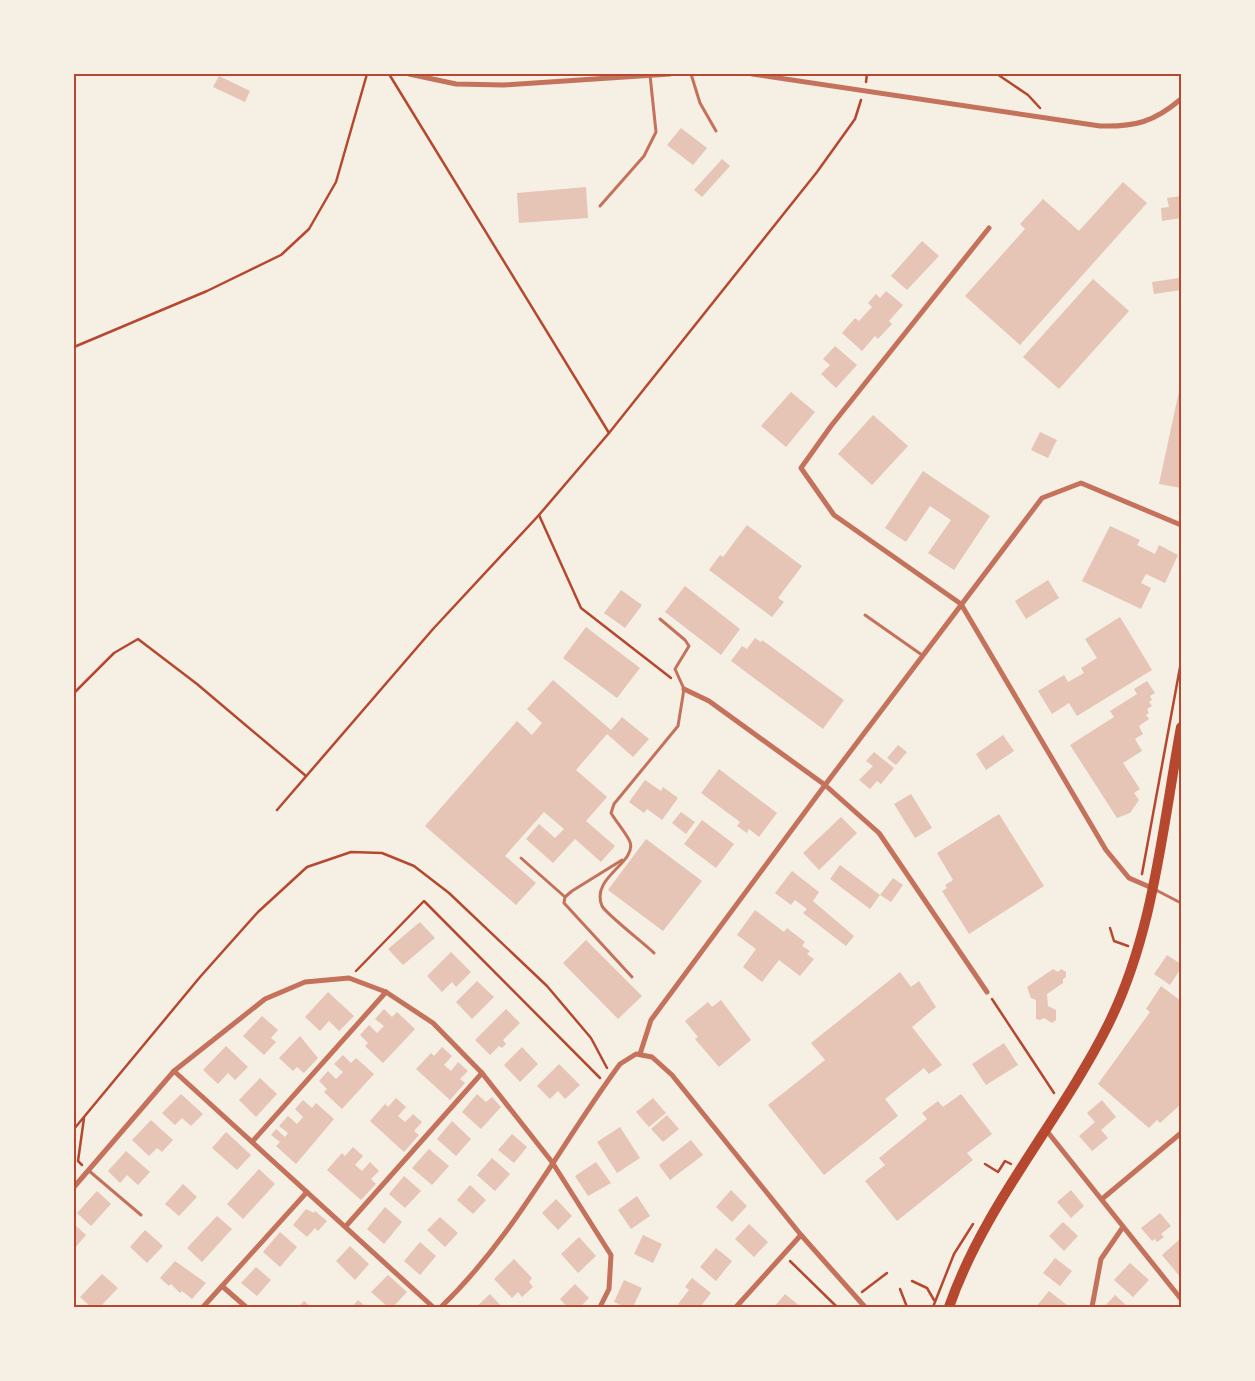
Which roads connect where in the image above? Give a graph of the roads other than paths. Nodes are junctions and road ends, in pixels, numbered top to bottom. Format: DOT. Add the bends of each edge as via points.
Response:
graph roads {
  1 [pos="409,74"];
  2 [pos="650,74"];
  3 [pos="670,74"];
  4 [pos="691,74"];
  5 [pos="752,74"];
  6 [pos="1181,99"];
  7 [pos="716,131"];
  8 [pos="600,206"];
  9 [pos="989,228"];
  10 [pos="1181,525"];
  11 [pos="961,604"];
  12 [pos="865,615"];
  13 [pos="660,619"];
  14 [pos="922,655"];
  15 [pos="684,689"];
  16 [pos="1181,727"];
  17 [pos="825,785"];
  18 [pos="521,858"];
  19 [pos="626,858"];
  20 [pos="1153,888"];
  21 [pos="565,897"];
  22 [pos="1181,903"];
  23 [pos="654,953"];
  24 [pos="632,977"];
  25 [pos="386,992"];
  26 [pos="987,992"];
  27 [pos="640,1054"];
  28 [pos="174,1071"];
  29 [pos="482,1073"];
  30 [pos="1046,1130"];
  31 [pos="1181,1133"];
  32 [pos="252,1142"];
  33 [pos="552,1162"];
  34 [pos="87,1169"];
  35 [pos="74,1187"];
  36 [pos="307,1192"];
  37 [pos="1102,1199"];
  38 [pos="141,1215"];
  39 [pos="346,1226"];
  40 [pos="1124,1227"];
  41 [pos="801,1235"];
  42 [pos="222,1286"];
  43 [pos="1181,1299"];
  44 [pos="203,1307"];
  45 [pos="246,1307"];
  46 [pos="433,1307"];
  47 [pos="441,1307"];
  48 [pos="600,1307"];
  49 [pos="736,1307"];
  50 [pos="865,1307"];
  51 [pos="949,1307"];
  52 [pos="1092,1307"];
  1 -- 2 [label="street" via="456,84 504,85"];
  2 -- 3 [label="street"];
  2 -- 8 [label="lane" via="656,132 644,156"];
  4 -- 7 [label="lane" via="700,103"];
  5 -- 6 [label="street" via="1100,126 1144,123"];
  9 -- 11 [label="street" via="830,426 802,468 834,516"];
  10 -- 11 [label="street" via="1081,484 1042,498"];
  11 -- 14 [label="street"];
  11 -- 20 [label="street" via="1106,850 1129,878"];
  12 -- 14 [label="lane"];
  13 -- 15 [label="lane" via="689,644 675,669"];
  14 -- 17 [label="street"];
  15 -- 17 [label="street" via="709,701"];
  15 -- 19 [label="lane" via="678,726 614,804 611,813 630,842"];
  16 -- 20 [label="main road"];
  17 -- 26 [label="street" via="879,833"];
  17 -- 27 [label="street" via="651,1020"];
  18 -- 21 [label="lane"];
  19 -- 21 [label="lane"];
  19 -- 23 [label="lane" via="604,883 603,907"];
  20 -- 22 [label="lane"];
  20 -- 30 [label="main road" via="1141,943 1125,989 1106,1029"];
  21 -- 24 [label="lane" via="567,908"];
  25 -- 28 [label="street" via="349,978 305,982 265,999"];
  25 -- 29 [label="street" via="433,1023"];
  25 -- 32 [label="street"];
  27 -- 33 [label="street" via="625,1058"];
  27 -- 41 [label="street" via="656,1060 672,1075"];
  28 -- 32 [label="street"];
  28 -- 34 [label="street"];
  29 -- 33 [label="street"];
  29 -- 39 [label="street"];
  30 -- 37 [label="street"];
  30 -- 51 [label="main road" via="978,1242"];
  31 -- 37 [label="street"];
  32 -- 36 [label="street"];
  33 -- 47 [label="street" via="493,1251"];
  33 -- 48 [label="street" via="611,1255 609,1289"];
  34 -- 35 [label="street"];
  34 -- 38 [label="lane"];
  36 -- 39 [label="street"];
  36 -- 42 [label="street"];
  37 -- 40 [label="street"];
  39 -- 46 [label="street"];
  40 -- 43 [label="street"];
  40 -- 52 [label="street" via="1101,1260"];
  41 -- 49 [label="street"];
  41 -- 50 [label="street"];
  42 -- 44 [label="street"];
  42 -- 45 [label="street"];
}
